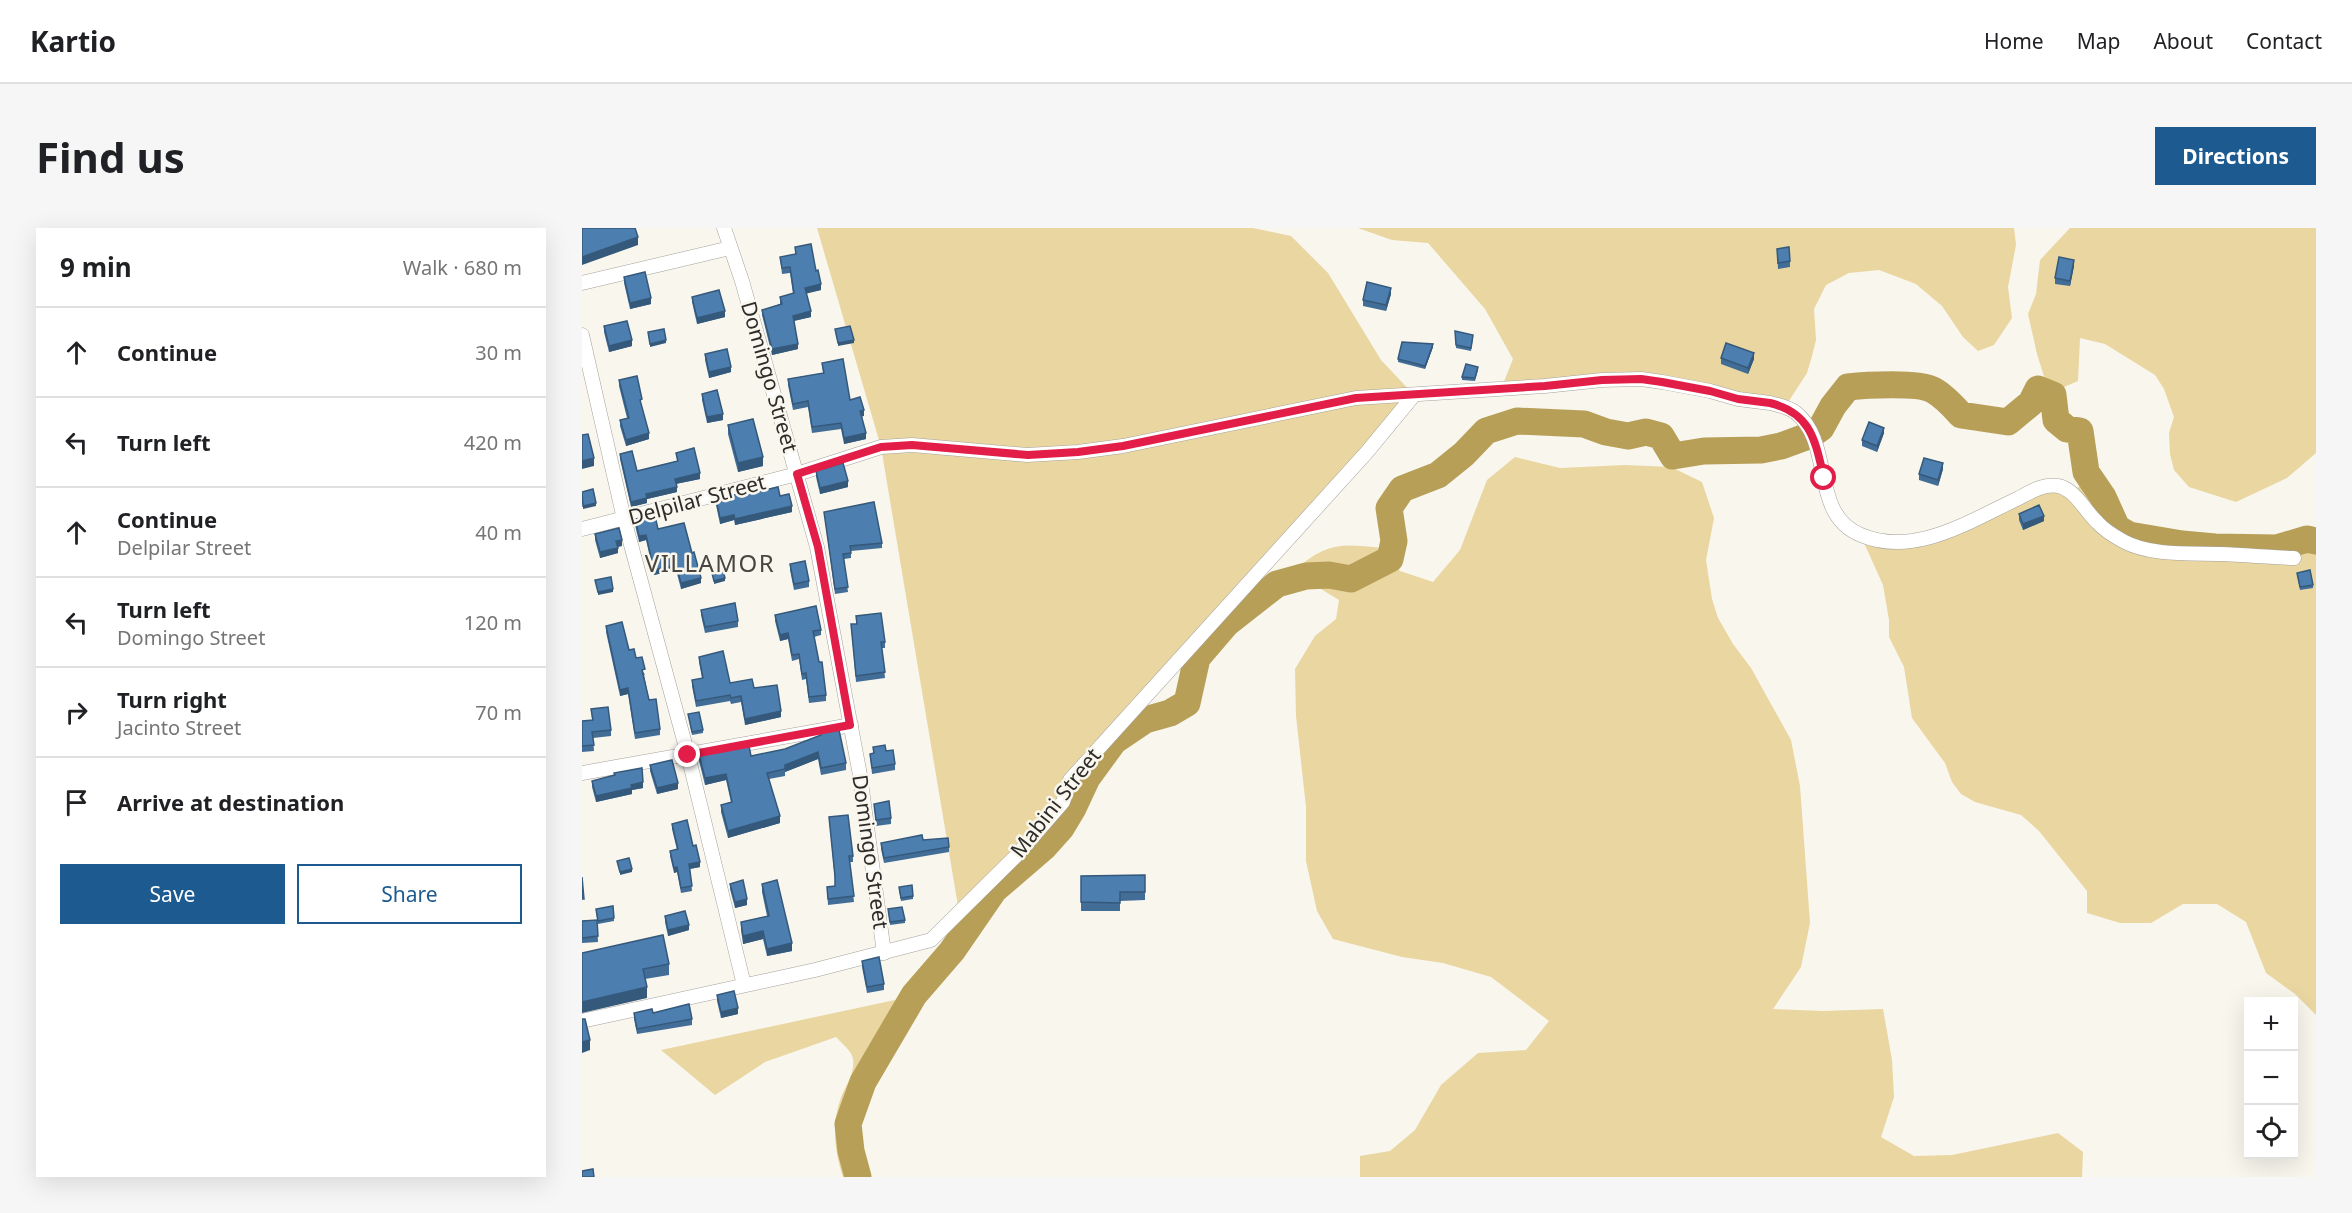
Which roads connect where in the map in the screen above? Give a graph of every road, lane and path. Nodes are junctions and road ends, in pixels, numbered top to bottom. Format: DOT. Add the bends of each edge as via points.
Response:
graph roads {
  1 [pos="724,228"];
  2 [pos="730,248"];
  3 [pos="582,283"];
  4 [pos="582,335"];
  5 [pos="1414,395"];
  6 [pos="797,474"];
  7 [pos="624,519"];
  8 [pos="582,529"];
  9 [pos="2294,558"];
  10 [pos="850,725"];
  11 [pos="688,755"];
  12 [pos="582,773"];
  13 [pos="884,953"];
  14 [pos="744,986"];
  15 [pos="582,1021"];
  1 -- 2 [label="street, Domingo Street"];
  2 -- 3 [label="street"];
  2 -- 6 [label="street, Domingo Street"];
  4 -- 7 [label="street"];
  5 -- 6 [label="street, Delpilar Street" via="1356,398 1078,452 1028,455 912,445 881,447"];
  5 -- 9 [label="street, Delpilar Street" via="1602,380 1662,382 1770,403 1796,412 1817,449 1836,517 1861,536 1908,543 1928,538 2036,490 2058,486 2125,542 2152,550"];
  5 -- 13 [label="street, Mabini Street" via="1070,780 1063,802 1016,856 931,940"];
  6 -- 7 [label="street, Delpilar Street"];
  6 -- 10 [label="street, Domingo Street" via="818,547"];
  7 -- 8 [label="street, Delpilar Street"];
  7 -- 11 [label="street"];
  10 -- 11 [label="street"];
  10 -- 13 [label="street, Domingo Street"];
  11 -- 12 [label="street"];
  11 -- 14 [label="street"];
  13 -- 14 [label="street, Mabini Street"];
  14 -- 15 [label="street, Mabini Street"];
}
